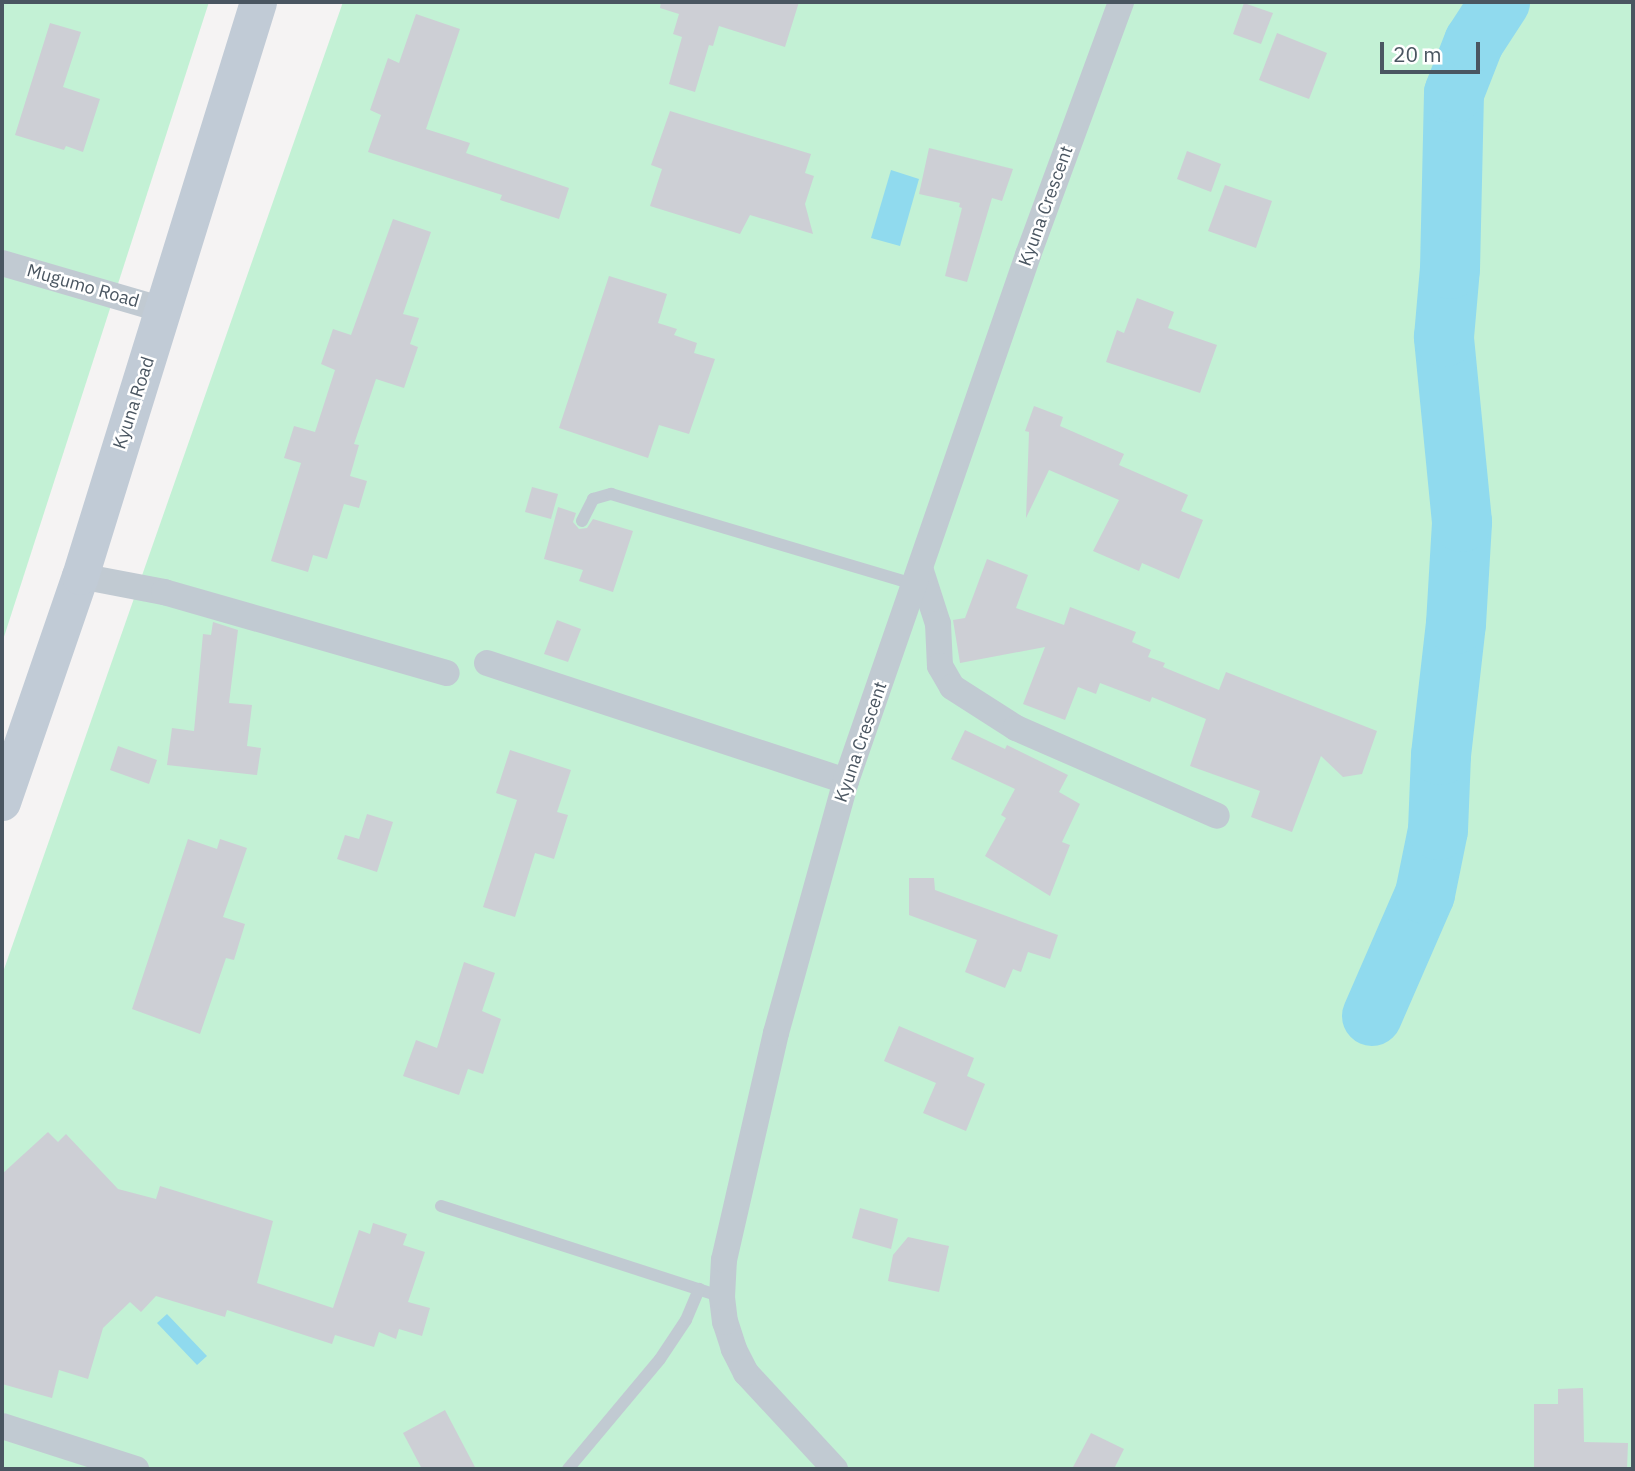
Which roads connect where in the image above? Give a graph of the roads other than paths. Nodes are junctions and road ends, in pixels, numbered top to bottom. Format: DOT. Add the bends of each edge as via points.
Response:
graph roads {
  1 [pos="258,2"];
  2 [pos="1121,2"];
  3 [pos="2,263"];
  4 [pos="164,310"];
  5 [pos="582,522"];
  6 [pos="80,576"];
  7 [pos="918,578"];
  8 [pos="487,663"];
  9 [pos="447,673"];
  10 [pos="846,781"];
  11 [pos="2,802"];
  12 [pos="1217,816"];
  13 [pos="441,1206"];
  14 [pos="710,1293"];
  15 [pos="2,1426"];
  16 [pos="136,1469"];
  17 [pos="568,1469"];
  18 [pos="835,1469"];
  1 -- 4 [label="main road, Kyuna Road"];
  2 -- 7 [label="street, Kyuna Crescent" via="1028,255"];
  3 -- 4 [label="street, Mugumo Road"];
  4 -- 6 [label="main road, Kyuna Road"];
  5 -- 7 [label="lane" via="593,499 611,494"];
  6 -- 9 [label="street" via="164,592"];
  6 -- 11 [label="main road, Kyuna Road"];
  7 -- 10 [label="street, Kyuna Crescent"];
  7 -- 12 [label="street" via="938,624 940,666 952,687 1016,728"];
  8 -- 10 [label="street"];
  10 -- 14 [label="street, Kyuna Crescent" via="776,1033 724,1260"];
  13 -- 14 [label="lane"];
  14 -- 17 [label="lane"];
  14 -- 18 [label="street, Kyuna Crescent" via="746,1373"];
  15 -- 16 [label="street"];
}
